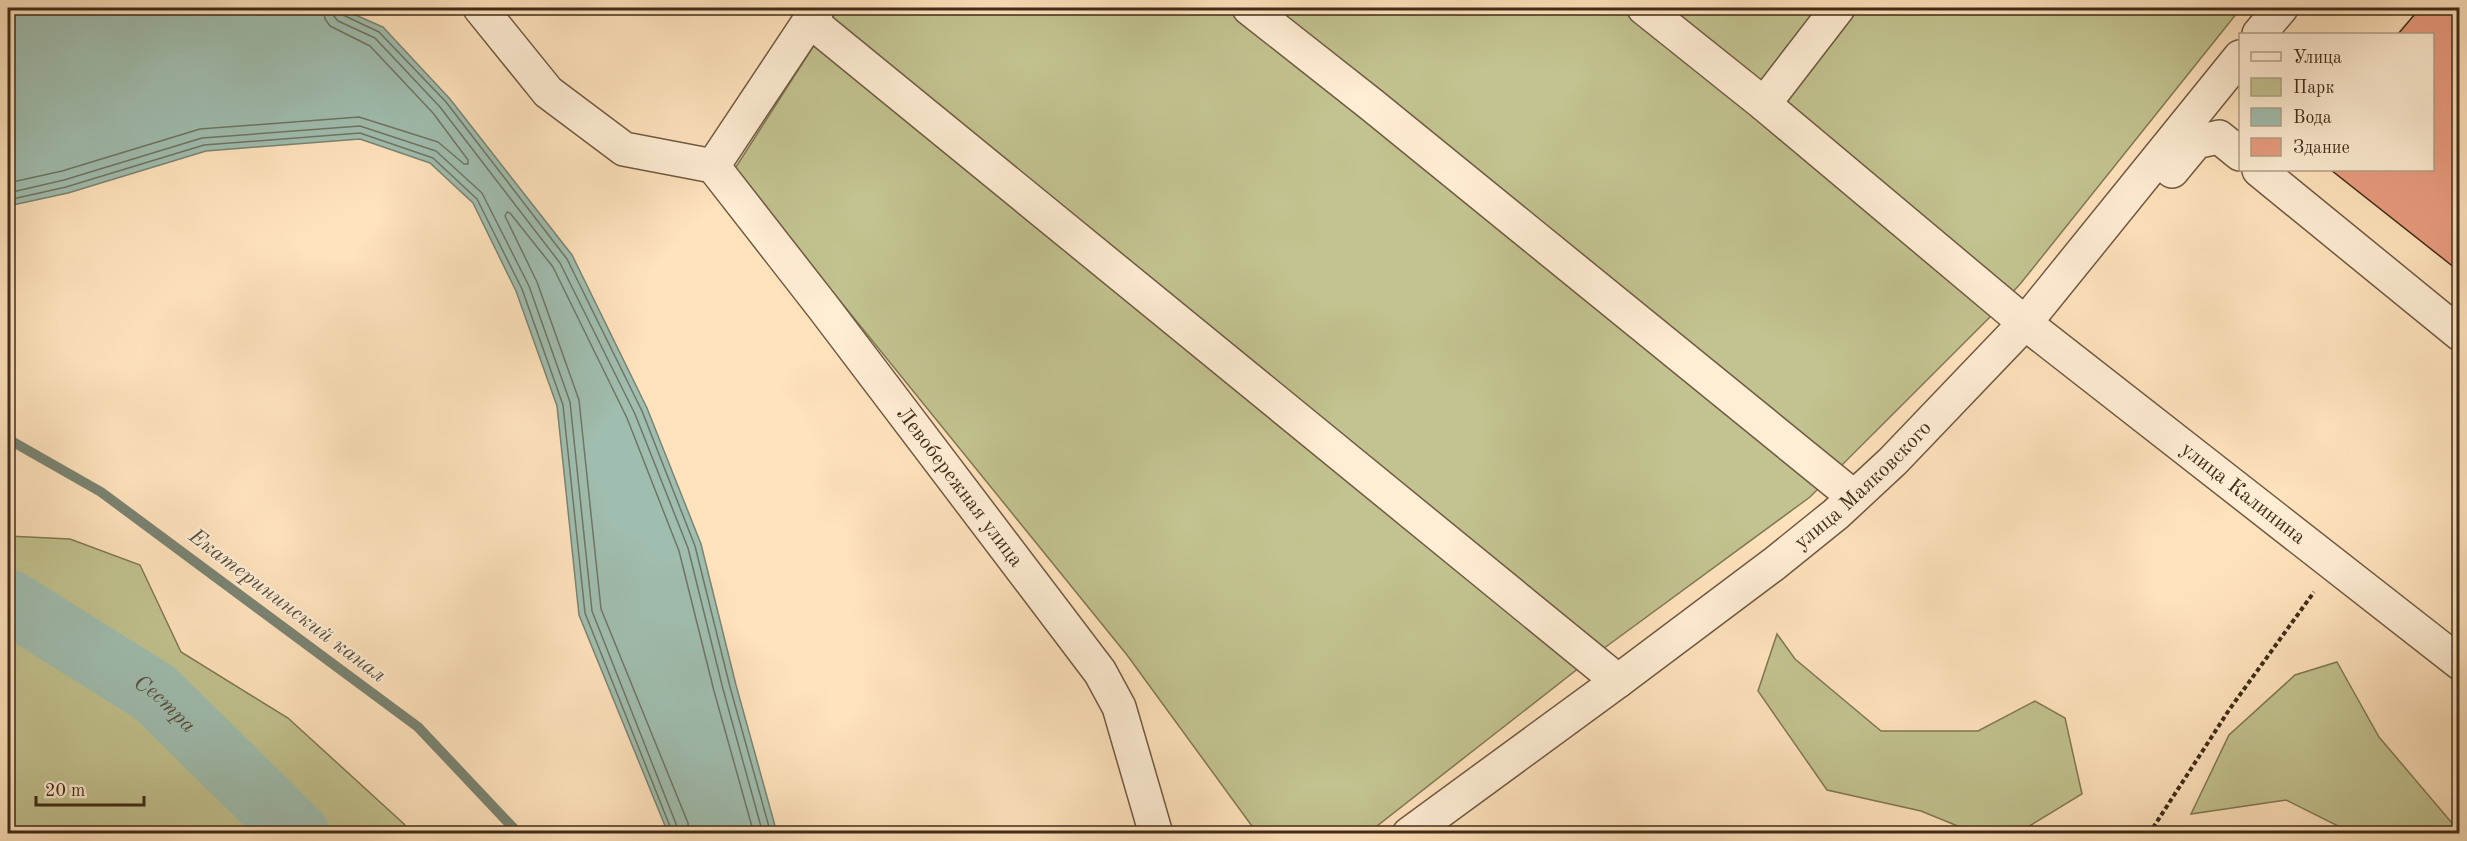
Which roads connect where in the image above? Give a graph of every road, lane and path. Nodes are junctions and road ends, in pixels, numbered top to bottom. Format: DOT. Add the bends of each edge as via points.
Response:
graph roads {
  1 [pos="480,8"];
  2 [pos="1249,8"];
  3 [pos="1644,8"];
  4 [pos="1838,8"];
  5 [pos="2281,8"];
  6 [pos="814,14"];
  7 [pos="2260,33"];
  8 [pos="2239,59"];
  9 [pos="1764,104"];
  10 [pos="2239,152"];
  11 [pos="712,166"];
  12 [pos="2260,171"];
  13 [pos="2062,278"];
  14 [pos="2025,323"];
  15 [pos="2460,334"];
  16 [pos="1854,497"];
  17 [pos="2333,565"];
  18 [pos="2458,659"];
  19 [pos="1618,681"];
  20 [pos="1156,834"];
  21 [pos="1409,834"];
  22 [pos="2149,834"];
  1 -- 11 [label="street" via="548,92 624,148"];
  2 -- 16 [label="street"];
  3 -- 9 [label="street, улица Калинина"];
  4 -- 9 [label="street"];
  5 -- 7 [label="street"];
  6 -- 11 [label="street"];
  6 -- 19 [label="street"];
  8 -- 13 [label="street, улица Маяковского"];
  9 -- 14 [label="street, улица Калинина"];
  10 -- 13 [label="street" via="2219,136 2196,142 2107,249"];
  11 -- 20 [label="street, Левобережная улица" via="824,307 1100,672 1119,707"];
  12 -- 15 [label="street"];
  13 -- 14 [label="street, улица Маяковского"];
  14 -- 16 [label="street, улица Маяковского"];
  14 -- 17 [label="street, улица Калинина"];
  16 -- 19 [label="street, улица Маяковского" via="1774,564"];
  17 -- 18 [label="street, улица Калинина"];
  17 -- 22 [label="path" via="2229,710"];
  19 -- 21 [label="street, улица Маяковского"];
}
